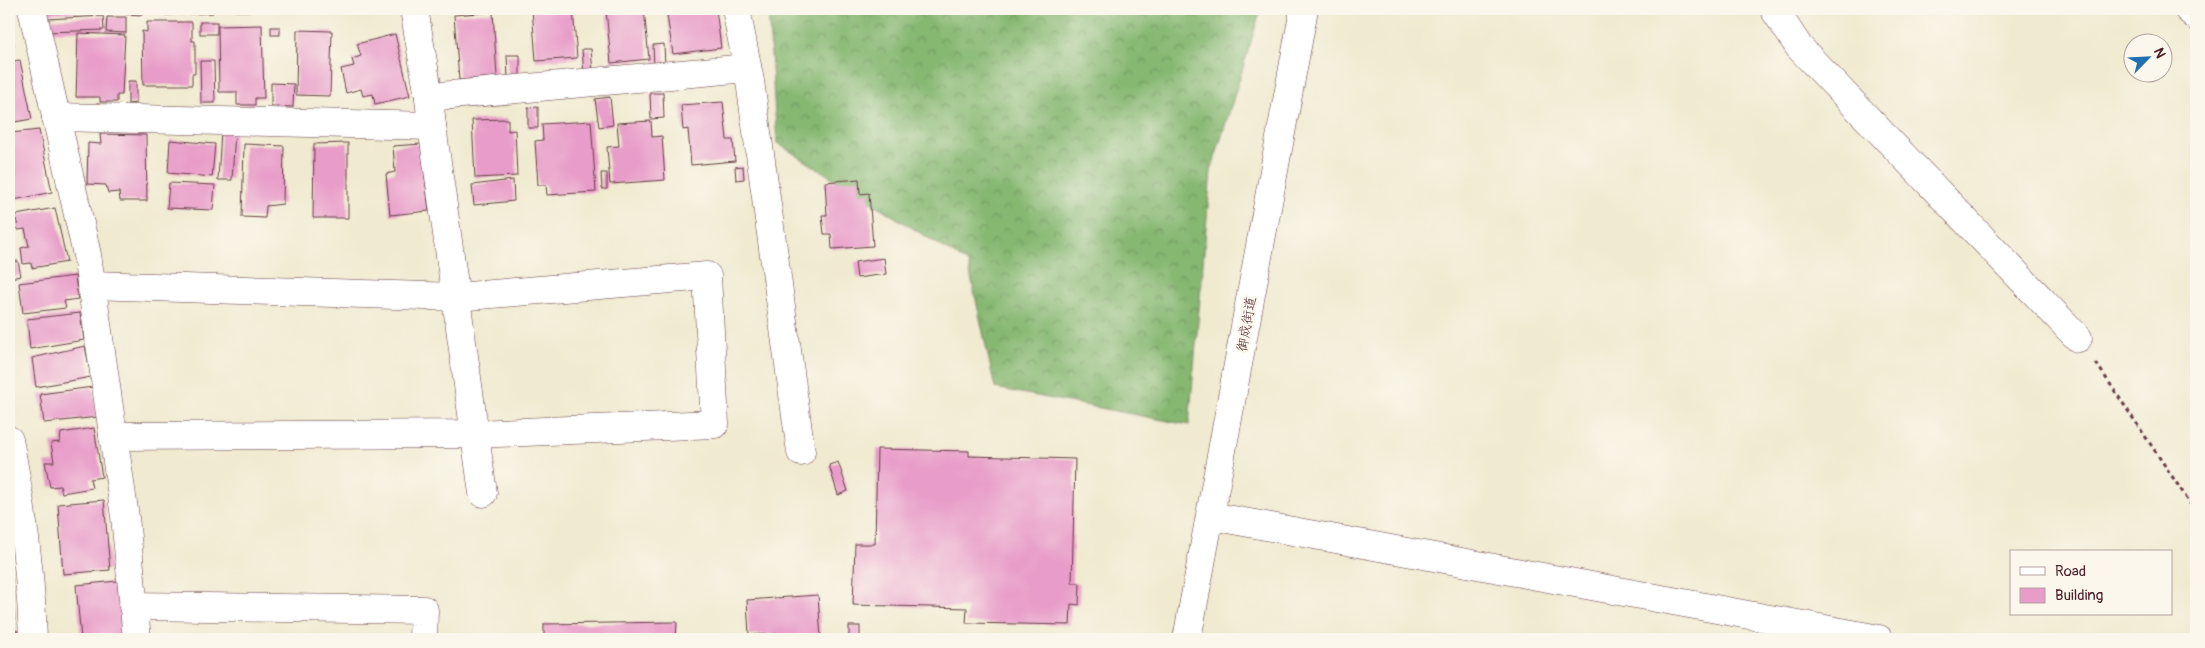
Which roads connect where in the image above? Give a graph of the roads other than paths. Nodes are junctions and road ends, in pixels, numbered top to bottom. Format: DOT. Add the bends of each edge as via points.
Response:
graph roads {
  1 [pos="32,9"];
  2 [pos="414,9"];
  3 [pos="736,9"];
  4 [pos="1304,9"];
  5 [pos="1774,9"];
  6 [pos="2188,9"];
  7 [pos="2196,16"];
  8 [pos="747,68"];
  9 [pos="429,97"];
  10 [pos="56,116"];
  11 [pos="432,126"];
  12 [pos="91,285"];
  13 [pos="456,297"];
  14 [pos="2078,338"];
  15 [pos="475,434"];
  16 [pos="113,436"];
  17 [pos="9,440"];
  18 [pos="801,452"];
  19 [pos="12,476"];
  20 [pos="483,493"];
  21 [pos="1211,516"];
  22 [pos="134,606"];
  23 [pos="33,639"];
  24 [pos="137,639"];
  25 [pos="423,639"];
  26 [pos="1188,639"];
  27 [pos="1879,639"];
  1 -- 10 [label="street"];
  2 -- 9 [label="street"];
  3 -- 8 [label="street"];
  4 -- 21 [label="street, 御成街道"];
  5 -- 14 [label="street" via="1799,47"];
  6 -- 7 [label="street"];
  8 -- 9 [label="street"];
  8 -- 18 [label="street"];
  9 -- 11 [label="street"];
  10 -- 11 [label="street"];
  10 -- 12 [label="street"];
  11 -- 13 [label="street"];
  12 -- 13 [label="street"];
  12 -- 16 [label="street"];
  13 -- 15 [label="street"];
  13 -- 15 [label="street" via="707,276 715,424"];
  15 -- 16 [label="street"];
  15 -- 20 [label="street"];
  16 -- 22 [label="street"];
  17 -- 19 [label="street"];
  19 -- 23 [label="street" via="31,580"];
  21 -- 26 [label="street, 御成街道"];
  21 -- 27 [label="street"];
  22 -- 24 [label="street"];
  22 -- 25 [label="street" via="424,610"];
}
